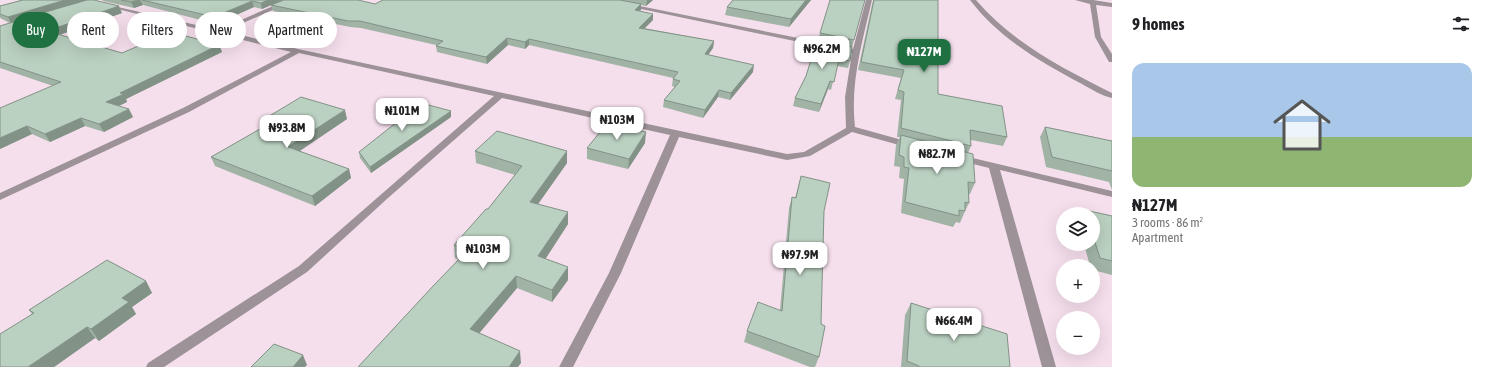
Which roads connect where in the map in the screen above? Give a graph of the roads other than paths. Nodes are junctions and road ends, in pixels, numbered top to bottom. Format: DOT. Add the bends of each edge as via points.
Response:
graph roads {
  1 [pos="292,0"];
  2 [pos="601,0"];
  3 [pos="869,0"];
  4 [pos="973,0"];
  5 [pos="1078,0"];
  6 [pos="1093,2"];
  7 [pos="102,4"];
  8 [pos="1112,5"];
  9 [pos="246,20"];
  10 [pos="195,26"];
  11 [pos="246,39"];
  12 [pos="298,51"];
  13 [pos="857,52"];
  14 [pos="1112,60"];
  15 [pos="501,95"];
  16 [pos="1112,96"];
  17 [pos="851,130"];
  18 [pos="676,135"];
  19 [pos="918,147"];
  20 [pos="948,155"];
  21 [pos="994,167"];
  22 [pos="1112,194"];
  23 [pos="0,197"];
  24 [pos="153,367"];
  25 [pos="566,367"];
  26 [pos="1049,367"];
  1 -- 9 [label="street"];
  2 -- 13 [label="street"];
  3 -- 13 [label="street"];
  4 -- 16 [label="street" via="982,12 1022,45 1063,72"];
  5 -- 6 [label="street"];
  6 -- 8 [label="street"];
  6 -- 14 [label="street" via="1098,37"];
  7 -- 10 [label="street"];
  11 -- 12 [label="street"];
  12 -- 15 [label="street"];
  12 -- 23 [label="street" via="167,119"];
  13 -- 17 [label="street" via="848,112"];
  15 -- 18 [label="street"];
  15 -- 24 [label="street" via="303,269"];
  17 -- 18 [label="street" via="807,154 788,157"];
  17 -- 19 [label="street"];
  18 -- 25 [label="street" via="615,273"];
  20 -- 21 [label="street"];
  21 -- 22 [label="street"];
  21 -- 26 [label="street"];
}
